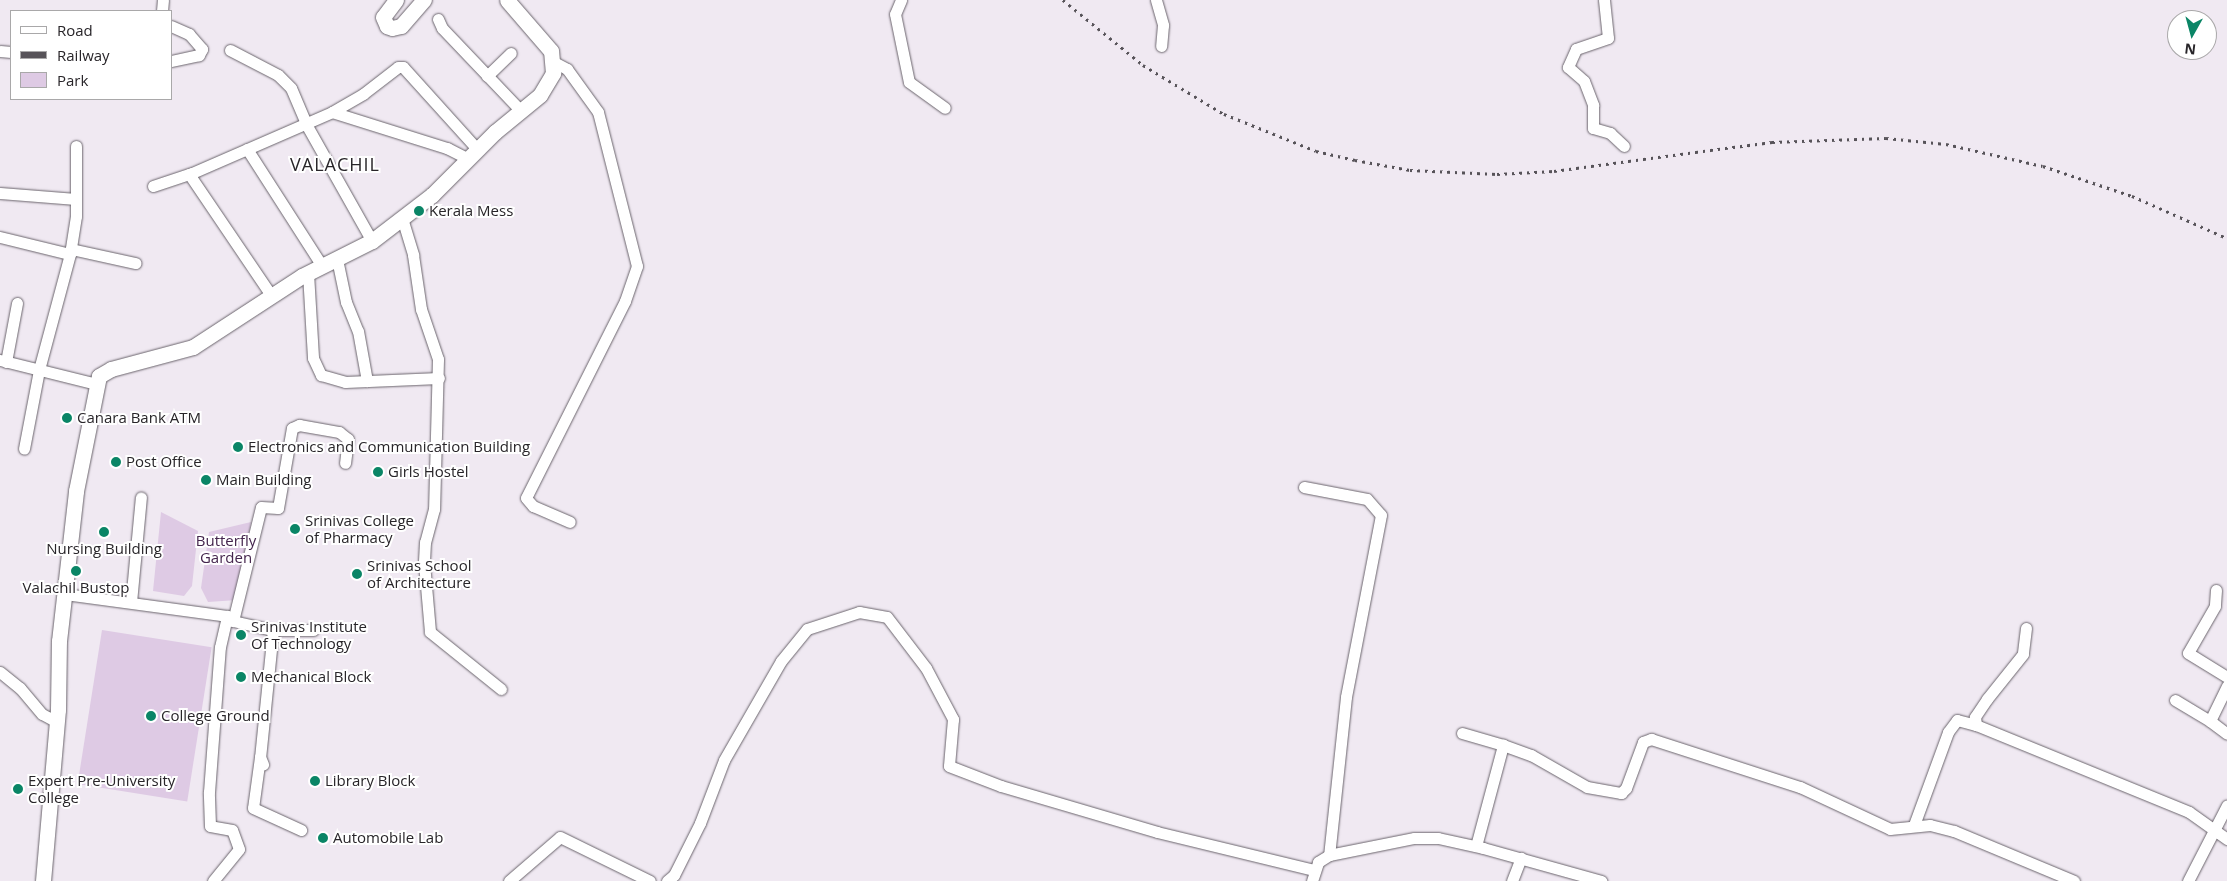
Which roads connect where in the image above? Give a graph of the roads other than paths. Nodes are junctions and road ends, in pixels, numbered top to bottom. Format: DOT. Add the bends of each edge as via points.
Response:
graph roads {
  1 [pos="396,0"];
  2 [pos="424,0"];
  3 [pos="507,0"];
  4 [pos="901,0"];
  5 [pos="1156,0"];
  6 [pos="1604,0"];
  7 [pos="438,19"];
  8 [pos="172,26"];
  9 [pos="1161,46"];
  10 [pos="230,50"];
  11 [pos="512,53"];
  12 [pos="172,61"];
  13 [pos="554,62"];
  14 [pos="487,76"];
  15 [pos="945,108"];
  16 [pos="521,111"];
  17 [pos="332,112"];
  18 [pos="306,124"];
  19 [pos="76,146"];
  20 [pos="1624,146"];
  21 [pos="247,149"];
  22 [pos="473,154"];
  23 [pos="189,174"];
  24 [pos="153,186"];
  25 [pos="0,193"];
  26 [pos="76,199"];
  27 [pos="402,218"];
  28 [pos="0,238"];
  29 [pos="372,241"];
  30 [pos="70,252"];
  31 [pos="337,259"];
  32 [pos="135,263"];
  33 [pos="322,266"];
  34 [pos="308,273"];
  35 [pos="271,295"];
  36 [pos="17,303"];
  37 [pos="3,361"];
  38 [pos="39,370"];
  39 [pos="440,378"];
  40 [pos="367,381"];
  41 [pos="96,384"];
  42 [pos="24,449"];
  43 [pos="345,463"];
  44 [pos="1304,487"];
  45 [pos="141,497"];
  46 [pos="570,522"];
  47 [pos="2216,590"];
  48 [pos="65,594"];
  49 [pos="131,602"];
  50 [pos="230,619"];
  51 [pos="2026,628"];
  52 [pos="272,630"];
  53 [pos="313,630"];
  54 [pos="0,672"];
  55 [pos="2227,677"];
  56 [pos="2227,686"];
  57 [pos="501,688"];
  58 [pos="2175,700"];
  59 [pos="57,722"];
  60 [pos="2210,722"];
  61 [pos="1976,725"];
  62 [pos="1462,733"];
  63 [pos="2227,734"];
  64 [pos="1503,745"];
  65 [pos="2227,805"];
  66 [pos="1914,825"];
  67 [pos="301,830"];
  68 [pos="2214,830"];
  69 [pos="2227,840"];
  70 [pos="1476,846"];
  71 [pos="1329,855"];
  72 [pos="1521,858"];
  73 [pos="1313,876"];
  74 [pos="43,881"];
  75 [pos="213,881"];
  76 [pos="510,881"];
  77 [pos="650,881"];
  78 [pos="668,881"];
  79 [pos="1512,881"];
  80 [pos="1601,881"];
  81 [pos="2074,881"];
  82 [pos="2188,881"];
  1 -- 2 [label="main road" via="383,17 387,26 392,28 401,26"];
  3 -- 13 [label="main road" via="551,51"];
  4 -- 15 [label="street" via="895,14 909,82"];
  5 -- 9 [label="street" via="1163,25"];
  6 -- 20 [label="street" via="1608,38 1576,49 1568,67 1584,81 1592,105 1593,128 1610,133"];
  7 -- 14 [label="street" via="442,28"];
  8 -- 12 [label="street" via="189,34 202,49 199,55"];
  10 -- 18 [label="street" via="278,75 291,88"];
  11 -- 14 [label="street"];
  13 -- 16 [label="main road" via="547,85"];
  13 -- 46 [label="street" via="566,69 598,112 637,266 635,279 618,317 526,498 533,506"];
  14 -- 16 [label="street"];
  16 -- 22 [label="main road"];
  17 -- 18 [label="street"];
  17 -- 22 [label="street"];
  17 -- 22 [label="street" via="403,67"];
  18 -- 21 [label="street"];
  18 -- 29 [label="street"];
  19 -- 26 [label="street"];
  21 -- 23 [label="street"];
  21 -- 33 [label="street"];
  22 -- 27 [label="main road"];
  23 -- 24 [label="street"];
  23 -- 35 [label="street"];
  25 -- 26 [label="street"];
  26 -- 30 [label="street"];
  27 -- 29 [label="main road"];
  27 -- 39 [label="street" via="412,247 421,309 436,346"];
  28 -- 30 [label="street"];
  29 -- 31 [label="main road"];
  30 -- 32 [label="street"];
  30 -- 38 [label="street"];
  31 -- 33 [label="main road"];
  31 -- 40 [label="street" via="346,302 358,331"];
  33 -- 34 [label="main road"];
  34 -- 35 [label="main road"];
  34 -- 40 [label="street" via="312,344 317,369 330,379"];
  35 -- 41 [label="main road" via="193,347 111,369 99,376"];
  36 -- 37 [label="street"];
  37 -- 38 [label="street"];
  38 -- 41 [label="street"];
  38 -- 42 [label="street"];
  39 -- 40 [label="street"];
  39 -- 57 [label="street" via="434,509 425,542 424,563 430,632"];
  41 -- 48 [label="main road" via="76,491"];
  43 -- 50 [label="street" via="348,439 339,432 299,425 292,428 278,508 261,507"];
  44 -- 71 [label="street" via="1367,499 1381,515 1346,697"];
  45 -- 49 [label="street"];
  47 -- 55 [label="street" via="2215,606 2188,653"];
  48 -- 49 [label="street"];
  48 -- 59 [label="main road" via="59,641"];
  49 -- 50 [label="street"];
  50 -- 52 [label="street"];
  50 -- 75 [label="street" via="220,647 209,792 210,826 232,830 239,849"];
  51 -- 61 [label="street" via="2023,654 1986,699 1975,717"];
  52 -- 53 [label="street"];
  52 -- 67 [label="street" via="262,760 254,808"];
  54 -- 59 [label="street" via="20,688 42,714"];
  56 -- 60 [label="street"];
  58 -- 60 [label="street"];
  59 -- 74 [label="main road"];
  60 -- 63 [label="street"];
  61 -- 66 [label="street" via="1957,720 1948,732"];
  61 -- 68 [label="street" via="2189,812"];
  62 -- 64 [label="street"];
  64 -- 66 [label="street" via="1531,755 1587,787 1621,793 1626,788 1643,742 1651,739 1800,787 1890,830 1900,831"];
  64 -- 70 [label="street"];
  65 -- 68 [label="street"];
  66 -- 81 [label="street" via="1954,831"];
  68 -- 69 [label="street"];
  68 -- 82 [label="street"];
  70 -- 71 [label="street" via="1438,838 1414,838"];
  70 -- 72 [label="street"];
  71 -- 73 [label="street" via="1318,862"];
  72 -- 79 [label="street"];
  72 -- 80 [label="street"];
  73 -- 78 [label="street" via="1001,786 949,766 953,719 926,668 887,617 859,612 807,630 781,661 724,760 700,823"];
  76 -- 77 [label="street" via="560,837"];
}
